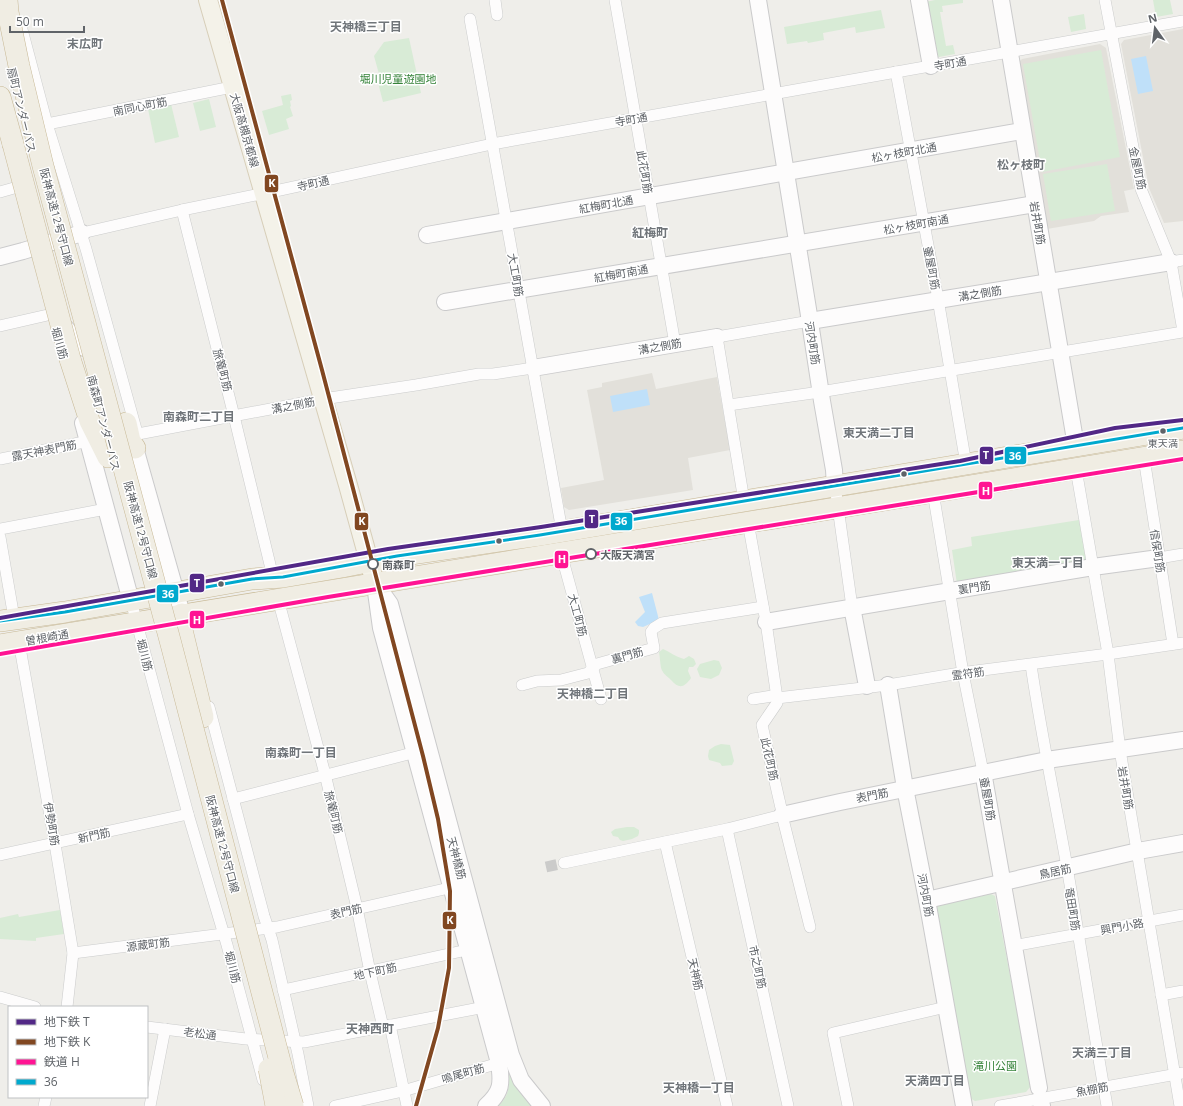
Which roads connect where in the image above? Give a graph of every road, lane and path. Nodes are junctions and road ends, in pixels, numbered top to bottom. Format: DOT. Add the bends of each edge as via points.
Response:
graph roads {
  1 [pos="8,0"];
  2 [pos="14,0"];
  3 [pos="208,0"];
  4 [pos="495,0"];
  5 [pos="615,0"];
  6 [pos="758,0"];
  7 [pos="919,0"];
  8 [pos="1001,0"];
  9 [pos="1105,0"];
  10 [pos="497,15"];
  11 [pos="470,19"];
  12 [pos="1183,21"];
  13 [pos="0,22"];
  14 [pos="0,33"];
  15 [pos="1111,34"];
  16 [pos="1010,52"];
  17 [pos="931,66"];
  18 [pos="896,72"];
  19 [pos="232,87"];
  20 [pos="773,94"];
  21 [pos="0,97"];
  22 [pos="636,118"];
  23 [pos="47,124"];
  24 [pos="1022,131"];
  25 [pos="6,140"];
  26 [pos="492,144"];
  27 [pos="910,151"];
  28 [pos="786,172"];
  29 [pos="7,190"];
  30 [pos="263,194"];
  31 [pos="649,196"];
  32 [pos="1035,204"];
  33 [pos="182,210"];
  34 [pos="506,221"];
  35 [pos="924,222"];
  36 [pos="82,233"];
  37 [pos="427,235"];
  38 [pos="55,242"];
  39 [pos="797,244"];
  40 [pos="32,249"];
  41 [pos="0,257"];
  42 [pos="1177,261"];
  43 [pos="662,266"];
  44 [pos="1049,282"];
  45 [pos="519,290"];
  46 [pos="938,299"];
  47 [pos="445,302"];
  48 [pos="52,314"];
  49 [pos="810,321"];
  50 [pos="0,326"];
  51 [pos="1183,332"];
  52 [pos="717,337"];
  53 [pos="676,344"];
  54 [pos="84,348"];
  55 [pos="1060,352"];
  56 [pos="533,368"];
  57 [pos="951,370"];
  58 [pos="820,392"];
  59 [pos="323,399"];
  60 [pos="729,405"];
  61 [pos="234,416"];
  62 [pos="1183,428"];
  63 [pos="133,435"];
  64 [pos="89,441"];
  65 [pos="1076,446"];
  66 [pos="1183,451"];
  67 [pos="108,456"];
  68 [pos="1144,458"];
  69 [pos="0,459"];
  70 [pos="966,464"];
  71 [pos="1076,469"];
  72 [pos="836,486"];
  73 [pos="933,492"];
  74 [pos="744,501"];
  75 [pos="126,504"];
  76 [pos="839,508"];
  77 [pos="106,509"];
  78 [pos="748,522"];
  79 [pos="0,529"];
  80 [pos="562,531"];
  81 [pos="0,537"];
  82 [pos="561,553"];
  83 [pos="1183,554"];
  84 [pos="1159,558"];
  85 [pos="369,561"];
  86 [pos="1093,567"];
  87 [pos="273,577"];
  88 [pos="375,583"];
  89 [pos="949,591"];
  90 [pos="175,592"];
  91 [pos="278,599"];
  92 [pos="131,601"];
  93 [pos="852,607"];
  94 [pos="182,614"];
  95 [pos="764,614"];
  96 [pos="7,619"];
  97 [pos="136,622"];
  98 [pos="10,643"];
  99 [pos="1178,643"];
  100 [pos="1108,654"];
  101 [pos="1030,665"];
  102 [pos="593,672"];
  103 [pos="963,673"];
  104 [pos="522,685"];
  105 [pos="888,685"];
  106 [pos="867,686"];
  107 [pos="777,698"];
  108 [pos="601,699"];
  109 [pos="753,699"];
  110 [pos="1183,740"];
  111 [pos="422,750"];
  112 [pos="1120,750"];
  113 [pos="1047,760"];
  114 [pos="983,772"];
  115 [pos="324,774"];
  116 [pos="905,788"];
  117 [pos="233,799"];
  118 [pos="206,804"];
  119 [pos="188,814"];
  120 [pos="782,815"];
  121 [pos="727,829"];
  122 [pos="665,842"];
  123 [pos="1183,843"];
  124 [pos="55,844"];
  125 [pos="1138,851"];
  126 [pos="0,856"];
  127 [pos="564,863"];
  128 [pos="1067,868"];
  129 [pos="1002,883"];
  130 [pos="458,886"];
  131 [pos="927,900"];
  132 [pos="357,908"];
  133 [pos="1183,915"];
  134 [pos="1148,921"];
  135 [pos="810,927"];
  136 [pos="268,928"];
  137 [pos="232,933"];
  138 [pos="1077,934"];
  139 [pos="1013,946"];
  140 [pos="467,950"];
  141 [pos="73,953"];
  142 [pos="370,972"];
  143 [pos="283,990"];
  144 [pos="1183,991"];
  145 [pos="1161,995"];
  146 [pos="0,997"];
  147 [pos="32,1006"];
  148 [pos="68,1006"];
  149 [pos="490,1006"];
  150 [pos="946,1007"];
  151 [pos="386,1026"];
  152 [pos="148,1027"];
  153 [pos="165,1029"];
  154 [pos="260,1040"];
  155 [pos="295,1042"];
  156 [pos="499,1067"];
  157 [pos="1179,1074"];
  158 [pos="1104,1086"];
  159 [pos="404,1090"];
  160 [pos="1040,1098"];
  161 [pos="150,1106"];
  162 [pos="269,1106"];
  163 [pos="276,1106"];
  164 [pos="283,1106"];
  165 [pos="293,1106"];
  166 [pos="296,1106"];
  167 [pos="308,1106"];
  168 [pos="335,1106"];
  169 [pos="407,1106"];
  170 [pos="486,1106"];
  171 [pos="542,1106"];
  172 [pos="727,1106"];
  173 [pos="788,1106"];
  174 [pos="848,1106"];
  175 [pos="964,1106"];
  176 [pos="1000,1106"];
  177 [pos="1107,1106"];
  178 [pos="1180,1106"];
  1 -- 63 [label="highway"];
  1 -- 165 [label="highway, 阪神高速12号守口線, bridge" via="19,66 45,173"];
  2 -- 23 [label="street"];
  3 -- 19 [label="main road, 大阪高槻京都線"];
  4 -- 10 [label="street"];
  5 -- 22 [label="street, 此花町筋"];
  6 -- 20 [label="street, 河内町筋"];
  7 -- 17 [label="street"];
  8 -- 16 [label="street, 岩井町筋"];
  9 -- 15 [label="street, 金屋町筋"];
  11 -- 26 [label="street, 大工町筋"];
  12 -- 15 [label="street, 寺町通"];
  13 -- 38 [label="street, 扇町アンダーパス"];
  14 -- 67 [label="highway, 阪神高速12号守口線" via="33,176"];
  15 -- 16 [label="street, 寺町通"];
  15 -- 42 [label="street, 金屋町筋" via="1142,189"];
  16 -- 17 [label="street, 寺町通"];
  16 -- 24 [label="street, 岩井町筋"];
  17 -- 18 [label="street, 寺町通"];
  18 -- 20 [label="street, 寺町通"];
  18 -- 27 [label="street, 壷屋町筋"];
  19 -- 23 [label="street, 南同心町筋"];
  19 -- 30 [label="main road, 大阪高槻京都線"];
  20 -- 22 [label="street, 寺町通"];
  20 -- 28 [label="street, 河内町筋"];
  21 -- 25 [label="highway"];
  22 -- 26 [label="street, 寺町通"];
  22 -- 31 [label="street, 此花町筋"];
  23 -- 36 [label="street"];
  24 -- 27 [label="street, 松ヶ枝町北通"];
  24 -- 32 [label="street, 岩井町筋"];
  25 -- 29 [label="street, 堀川筋"];
  25 -- 67 [label="highway, bridge" via="82,398"];
  26 -- 30 [label="street, 寺町通"];
  26 -- 34 [label="street, 大工町筋"];
  27 -- 28 [label="street, 松ヶ枝町北通"];
  27 -- 35 [label="street, 壷屋町筋"];
  28 -- 31 [label="street, 紅梅町北通"];
  28 -- 39 [label="street, 河内町筋"];
  29 -- 40 [label="street, 堀川筋"];
  30 -- 33 [label="street, 寺町通"];
  30 -- 59 [label="main road, 大阪高槻京都線"];
  31 -- 34 [label="street, 紅梅町北通"];
  31 -- 43 [label="street, 此花町筋"];
  32 -- 35 [label="street, 松ヶ枝町南通"];
  32 -- 44 [label="street, 岩井町筋"];
  33 -- 36 [label="street, 寺町通"];
  33 -- 61 [label="street, 旅篭町筋"];
  34 -- 37 [label="street, 紅梅町北通"];
  34 -- 45 [label="street, 大工町筋"];
  35 -- 39 [label="street, 松ヶ枝町南通"];
  35 -- 46 [label="street, 壷屋町筋"];
  36 -- 38 [label="street"];
  36 -- 63 [label="street"];
  38 -- 40 [label="street"];
  38 -- 54 [label="street, 南森町アンダーパス"];
  39 -- 43 [label="street, 紅梅町南通"];
  39 -- 49 [label="street, 河内町筋"];
  40 -- 41 [label="street"];
  40 -- 48 [label="street, 堀川筋"];
  42 -- 44 [label="street, 溝之側筋"];
  42 -- 51 [label="street, 金屋町筋"];
  43 -- 45 [label="street, 紅梅町南通"];
  43 -- 53 [label="street, 此花町筋"];
  44 -- 46 [label="street, 溝之側筋"];
  44 -- 55 [label="street, 岩井町筋"];
  45 -- 47 [label="street, 紅梅町南通"];
  45 -- 56 [label="street, 大工町筋"];
  46 -- 49 [label="street, 溝之側筋"];
  46 -- 57 [label="street, 壷屋町筋"];
  48 -- 50 [label="street"];
  48 -- 54 [label="street"];
  48 -- 64 [label="street, 堀川筋"];
  49 -- 52 [label="street, 溝之側筋"];
  49 -- 58 [label="street, 河内町筋"];
  51 -- 55 [label="street"];
  52 -- 53 [label="street, 溝之側筋"];
  52 -- 60 [label="street"];
  53 -- 56 [label="street, 溝之側筋"];
  54 -- 75 [label="street, 南森町アンダーパス"];
  55 -- 57 [label="street"];
  55 -- 65 [label="street, 岩井町筋"];
  56 -- 59 [label="street, 溝之側筋"];
  56 -- 80 [label="street, 大工町筋"];
  57 -- 58 [label="street"];
  57 -- 70 [label="street, 壷屋町筋"];
  58 -- 60 [label="street"];
  58 -- 72 [label="street, 河内町筋"];
  59 -- 61 [label="street, 溝之側筋"];
  59 -- 85 [label="main road, 大阪高槻京都線"];
  60 -- 74 [label="street"];
  61 -- 63 [label="street, 溝之側筋"];
  61 -- 87 [label="street, 旅篭町筋"];
  62 -- 65 [label="highway, 曽根崎通"];
  63 -- 90 [label="street"];
  64 -- 69 [label="street, 露天神表門筋"];
  64 -- 77 [label="street, 堀川筋"];
  65 -- 70 [label="highway, 曽根崎通"];
  66 -- 68 [label="highway, 曽根崎通"];
  67 -- 163 [label="highway, 阪神高速12号守口線, bridge" via="218,870 271,1076"];
  68 -- 71 [label="highway, 曽根崎通"];
  68 -- 84 [label="street, 信保町筋"];
  70 -- 72 [label="highway, 曽根崎通"];
  71 -- 73 [label="highway, 曽根崎通"];
  71 -- 86 [label="street, 岩井町筋"];
  72 -- 74 [label="highway, 曽根崎通"];
  72 -- 76 [label="street, 河内町筋"];
  73 -- 76 [label="highway, 曽根崎通"];
  73 -- 89 [label="street, 壷屋町筋"];
  74 -- 80 [label="highway, 曽根崎通"];
  76 -- 78 [label="highway, 曽根崎通"];
  76 -- 93 [label="street, 河内町筋"];
  77 -- 79 [label="street"];
  77 -- 92 [label="street, 堀川筋"];
  78 -- 82 [label="highway, 曽根崎通"];
  78 -- 95 [label="street"];
  80 -- 85 [label="highway, 曽根崎通"];
  81 -- 96 [label="street"];
  82 -- 88 [label="highway, 曽根崎通"];
  82 -- 102 [label="street, 大工町筋"];
  83 -- 84 [label="street, 裏門筋"];
  84 -- 86 [label="street, 裏門筋"];
  84 -- 99 [label="street, 信保町筋"];
  85 -- 87 [label="highway, 曽根崎通"];
  85 -- 88 [label="main road, 大阪高槻京都線"];
  86 -- 89 [label="street, 裏門筋"];
  86 -- 100 [label="street, 岩井町筋"];
  87 -- 90 [label="highway, 曽根崎通"];
  88 -- 91 [label="highway, 曽根崎通"];
  88 -- 111 [label="street, 天神橋筋" via="390,604"];
  89 -- 93 [label="street, 裏門筋"];
  89 -- 103 [label="street, 壷屋町筋"];
  90 -- 92 [label="highway, 曽根崎通"];
  90 -- 94 [label="street"];
  91 -- 94 [label="highway, 曽根崎通"];
  91 -- 115 [label="street, 旅篭町筋"];
  92 -- 96 [label="highway, 曽根崎通"];
  92 -- 97 [label="street, 堀川筋"];
  93 -- 95 [label="street, 裏門筋"];
  93 -- 106 [label="street, 河内町筋"];
  94 -- 97 [label="highway, 曽根崎通"];
  94 -- 117 [label="street" via="190,628"];
  94 -- 166 [label="highway" via="182,630 203,717 279,1014"];
  95 -- 102 [label="street, 裏門筋" via="662,624 651,632 654,648 597,664"];
  95 -- 107 [label="street"];
  97 -- 98 [label="highway, 曽根崎通"];
  97 -- 119 [label="street, 堀川筋"];
  98 -- 124 [label="street, 伊勢町筋"];
  99 -- 100 [label="street, 霊符筋"];
  100 -- 101 [label="street, 霊符筋"];
  100 -- 112 [label="street, 岩井町筋"];
  101 -- 103 [label="street, 霊符筋"];
  101 -- 113 [label="street, 竜田町筋"];
  102 -- 104 [label="street, 裏門筋" via="561,680 537,681"];
  102 -- 108 [label="street, 大工町筋"];
  103 -- 105 [label="street, 霊符筋"];
  103 -- 114 [label="street, 壷屋町筋"];
  105 -- 106 [label="street, 霊符筋"];
  105 -- 116 [label="street, 河内町筋"];
  106 -- 107 [label="street, 霊符筋"];
  107 -- 109 [label="street, 霊符筋" via="772,696"];
  107 -- 120 [label="street, 此花町筋" via="777,703 762,725"];
  110 -- 112 [label="street, 表門筋"];
  111 -- 115 [label="street"];
  111 -- 130 [label="street, 天神橋筋"];
  112 -- 113 [label="street, 表門筋"];
  112 -- 125 [label="street, 岩井町筋"];
  113 -- 114 [label="street, 表門筋"];
  113 -- 128 [label="street, 竜田町筋"];
  114 -- 116 [label="street, 表門筋"];
  114 -- 129 [label="street, 壷屋町筋"];
  115 -- 117 [label="street"];
  115 -- 132 [label="street, 旅篭町筋"];
  116 -- 120 [label="street, 表門筋"];
  116 -- 131 [label="street, 河内町筋"];
  117 -- 136 [label="street"];
  118 -- 137 [label="street" via="235,913"];
  119 -- 124 [label="street, 新門筋"];
  119 -- 137 [label="street, 堀川筋"];
  120 -- 121 [label="street, 表門筋"];
  120 -- 135 [label="street, 此花町筋"];
  121 -- 122 [label="street, 表門筋"];
  121 -- 173 [label="street, 市之町筋"];
  122 -- 127 [label="street, 表門筋"];
  122 -- 172 [label="street, 天神筋"];
  123 -- 125 [label="street, 鳥居筋"];
  124 -- 126 [label="street, 新門筋"];
  124 -- 141 [label="street, 伊勢町筋"];
  125 -- 128 [label="street, 鳥居筋"];
  125 -- 134 [label="street, 岩井町筋"];
  128 -- 129 [label="street, 鳥居筋"];
  128 -- 138 [label="street, 竜田町筋"];
  129 -- 131 [label="street, 鳥居筋"];
  129 -- 139 [label="street, 壷屋町筋"];
  130 -- 132 [label="street, 表門筋"];
  130 -- 140 [label="street, 天神橋筋"];
  130 -- 149 [label="street, 天神橋筋"];
  131 -- 150 [label="street, 河内町筋"];
  132 -- 136 [label="street, 表門筋"];
  132 -- 142 [label="street, 旅篭町筋"];
  133 -- 134 [label="street, 興門小路"];
  134 -- 138 [label="street, 興門小路"];
  134 -- 145 [label="street, 岩井町筋"];
  136 -- 137 [label="street, 表門筋"];
  136 -- 143 [label="street"];
  137 -- 141 [label="street, 源蔵町筋"];
  137 -- 154 [label="street"];
  138 -- 139 [label="street, 興門小路"];
  138 -- 158 [label="street, 竜田町筋"];
  139 -- 160 [label="street, 壷屋町筋"];
  140 -- 142 [label="street, 地下町筋"];
  140 -- 149 [label="street, 天神橋筋"];
  141 -- 148 [label="street, 伊勢町筋"];
  142 -- 143 [label="street, 地下町筋"];
  142 -- 151 [label="street, 旅篭町筋"];
  143 -- 155 [label="street"];
  144 -- 145 [label="street"];
  145 -- 157 [label="street, 岩井町筋"];
  146 -- 147 [label="street"];
  149 -- 151 [label="street, 老松通"];
  149 -- 156 [label="street, 天神橋筋"];
  149 -- 171 [label="street, 天神橋筋" via="521,1080"];
  150 -- 174 [label="street" via="833,1033"];
  150 -- 175 [label="street, 河内町筋"];
  151 -- 155 [label="street, 老松通"];
  151 -- 159 [label="street, 旅篭町筋"];
  152 -- 153 [label="street, 老松通"];
  153 -- 154 [label="street, 老松通"];
  153 -- 161 [label="street"];
  154 -- 155 [label="street, 老松通"];
  154 -- 162 [label="street"];
  154 -- 164 [label="street"];
  155 -- 167 [label="street"];
  156 -- 159 [label="street, 鳴尾町筋"];
  156 -- 170 [label="street, 天神橋筋" via="500,1088"];
  157 -- 158 [label="street, 魚棚筋"];
  157 -- 178 [label="street, 岩井町筋"];
  158 -- 160 [label="street, 魚棚筋"];
  158 -- 177 [label="street, 竜田町筋"];
  159 -- 168 [label="street, 鳴尾町筋"];
  159 -- 169 [label="street, 旅篭町筋"];
  160 -- 176 [label="street, 魚棚筋"];
}
